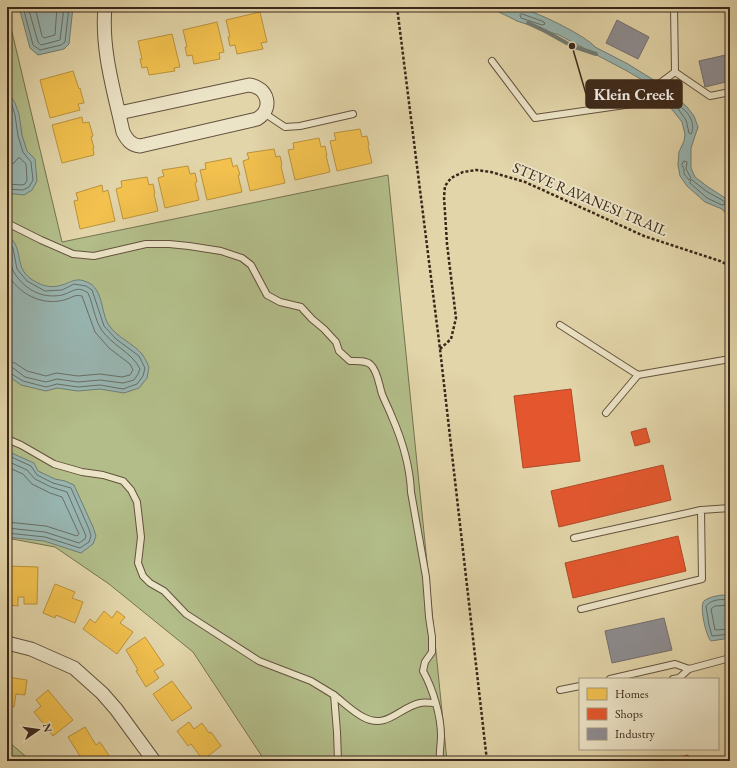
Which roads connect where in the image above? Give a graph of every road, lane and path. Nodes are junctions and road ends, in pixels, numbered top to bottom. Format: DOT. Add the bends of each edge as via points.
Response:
graph roads {
  1 [pos="105,7"];
  2 [pos="397,7"];
  3 [pos="674,7"];
  4 [pos="492,60"];
  5 [pos="675,72"];
  6 [pos="730,92"];
  7 [pos="119,113"];
  8 [pos="264,113"];
  9 [pos="353,114"];
  10 [pos="7,223"];
  11 [pos="730,266"];
  12 [pos="560,325"];
  13 [pos="440,349"];
  14 [pos="730,359"];
  15 [pos="638,375"];
  16 [pos="606,413"];
  17 [pos="7,440"];
  18 [pos="730,508"];
  19 [pos="701,510"];
  20 [pos="574,538"];
  21 [pos="581,609"];
  22 [pos="7,643"];
  23 [pos="730,658"];
  24 [pos="689,669"];
  25 [pos="614,678"];
  26 [pos="679,678"];
  27 [pos="579,686"];
  28 [pos="560,690"];
  29 [pos="334,695"];
  30 [pos="435,703"];
  31 [pos="154,761"];
  32 [pos="338,761"];
  33 [pos="440,761"];
  34 [pos="487,761"];
  1 -- 7 [label="street" via="109,72"];
  2 -- 13 [label="path"];
  3 -- 5 [label="lane"];
  4 -- 5 [label="lane" via="535,118 632,104"];
  5 -- 6 [label="lane" via="710,96"];
  7 -- 8 [label="street" via="255,85 265,94 267,103"];
  7 -- 8 [label="street" via="126,139 140,146 249,122"];
  8 -- 9 [label="lane" via="285,127"];
  10 -- 30 [label="lane" via="73,254 94,256 146,244 169,244 221,250 242,258 251,265 268,295 280,302 301,307 336,342 339,351 350,361 362,361 371,365 407,460 426,577 432,637 432,652 425,662 423,671"];
  11 -- 13 [label="path, STEVE RAVANESI TRAIL" via="644,236 525,182 491,172 463,172 451,178 445,186 447,244 456,318 451,339"];
  12 -- 15 [label="lane"];
  13 -- 34 [label="path"];
  14 -- 15 [label="lane"];
  15 -- 16 [label="lane"];
  17 -- 29 [label="lane" via="54,464 123,481 137,502 141,537 138,563 150,583 164,591 186,614 259,661 311,681"];
  18 -- 19 [label="lane"];
  19 -- 20 [label="lane"];
  19 -- 21 [label="lane" via="702,579"];
  22 -- 31 [label="street" via="36,651 74,668 116,709"];
  23 -- 24 [label="lane"];
  24 -- 25 [label="lane" via="675,664"];
  24 -- 26 [label="lane"];
  27 -- 28 [label="lane"];
  29 -- 30 [label="lane" via="364,718 379,722 420,703"];
  29 -- 32 [label="lane"];
  30 -- 33 [label="lane" via="441,736"];
}
